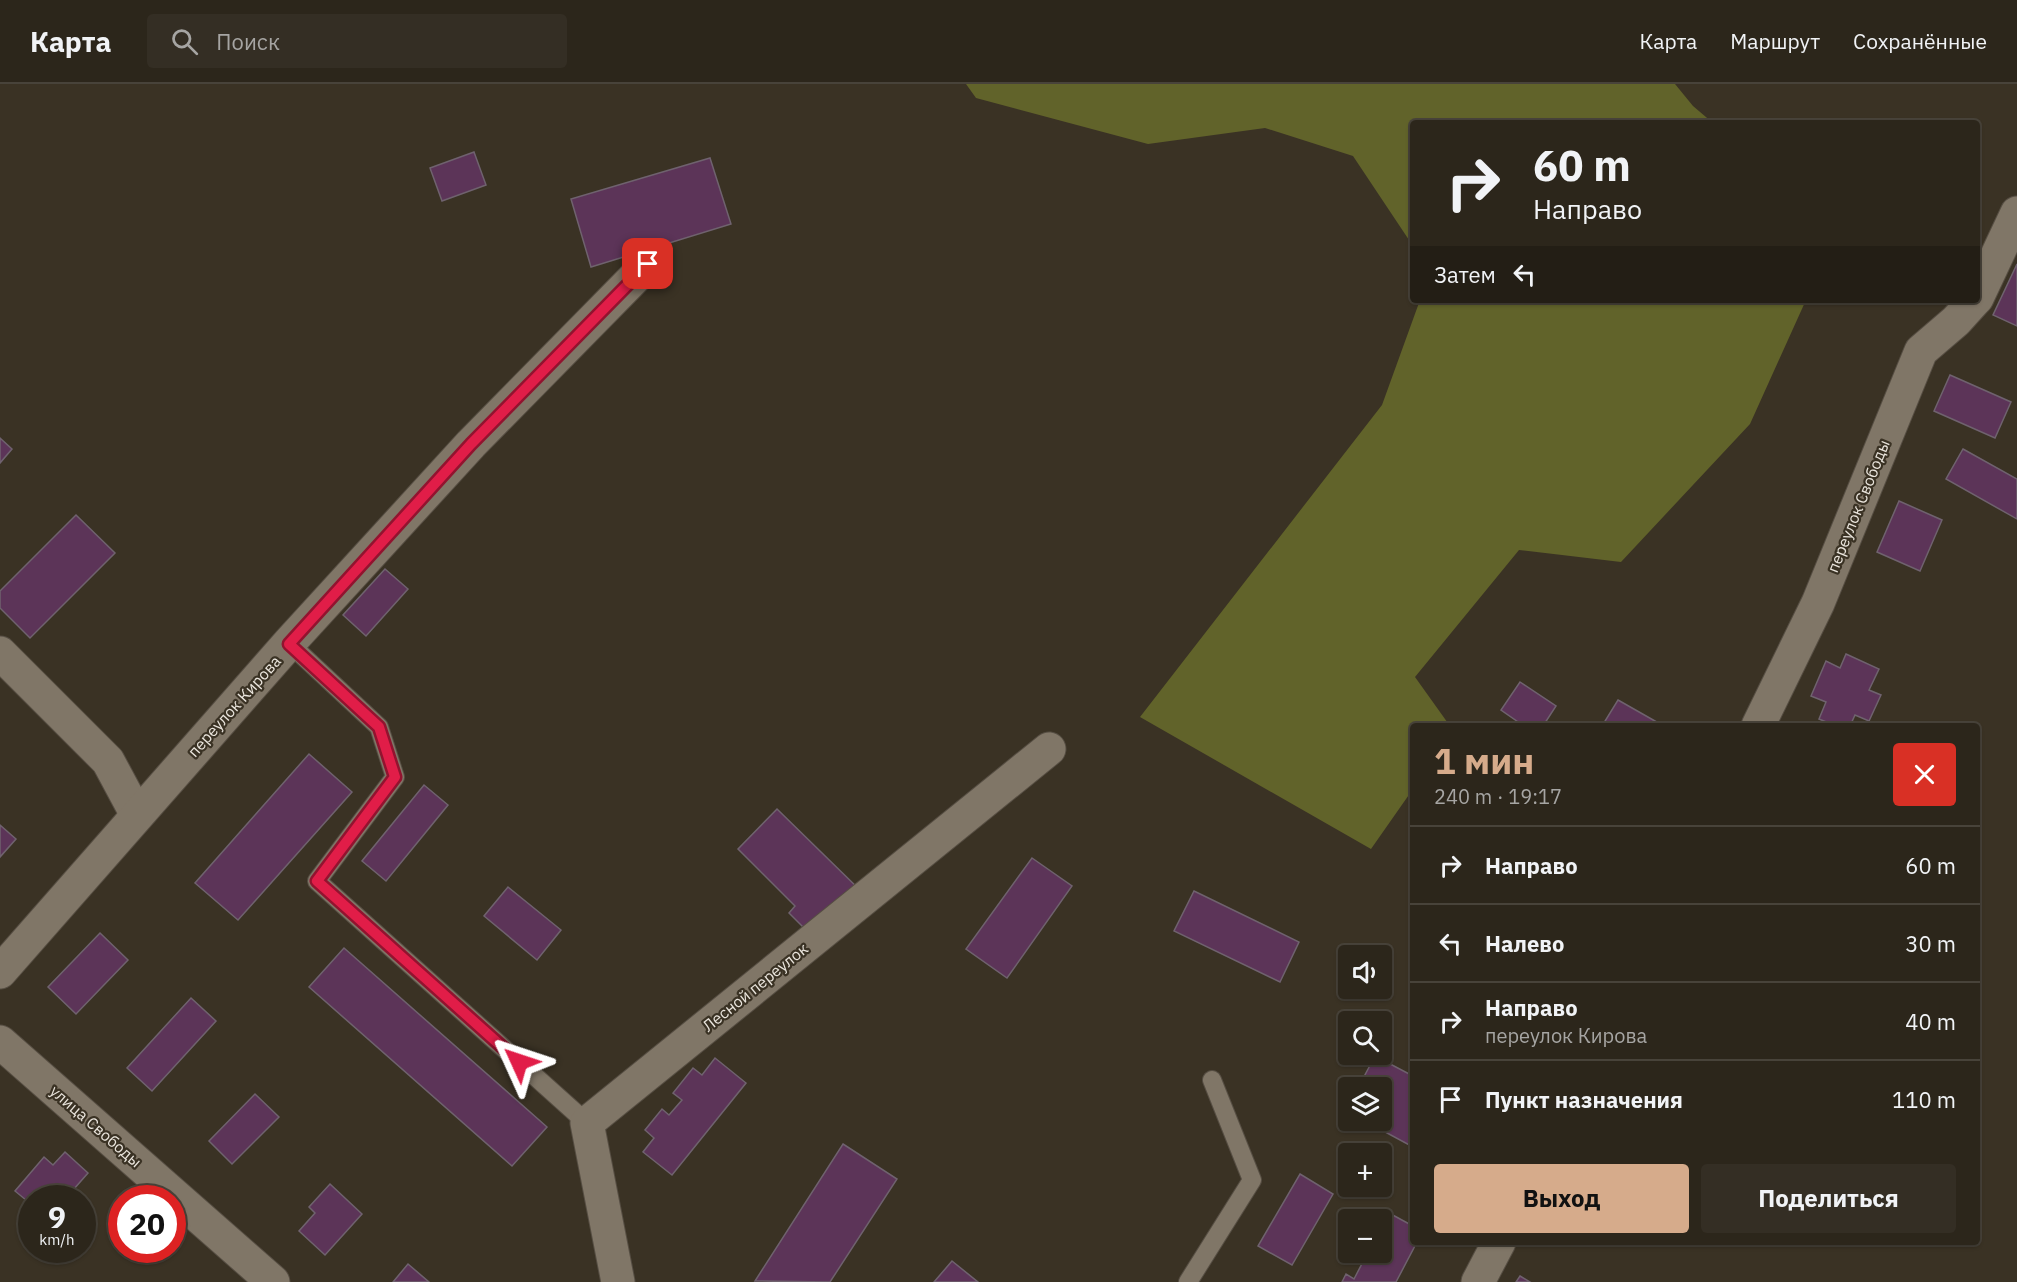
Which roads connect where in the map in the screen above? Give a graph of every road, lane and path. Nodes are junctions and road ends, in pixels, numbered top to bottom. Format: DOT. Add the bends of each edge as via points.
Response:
graph roads {
  1 [pos="2017,213"];
  2 [pos="648,264"];
  3 [pos="1980,291"];
  4 [pos="1972,303"];
  5 [pos="289,644"];
  6 [pos="0,653"];
  7 [pos="1759,723"];
  8 [pos="1049,749"];
  9 [pos="137,815"];
  10 [pos="0,972"];
  11 [pos="0,1042"];
  12 [pos="1212,1080"];
  13 [pos="587,1123"];
  14 [pos="1497,1245"];
  15 [pos="273,1282"];
  16 [pos="618,1282"];
  17 [pos="1188,1282"];
  18 [pos="1478,1282"];
  1 -- 3 [label="street, переулок Свободы"];
  2 -- 5 [label="street, переулок Кирова" via="471,444"];
  4 -- 7 [label="street, переулок Свободы" via="1921,351 1818,603"];
  5 -- 9 [label="street, переулок Кирова"];
  5 -- 13 [label="lane" via="379,727 395,777 317,881"];
  6 -- 9 [label="street" via="108,761"];
  8 -- 13 [label="street, Лесной переулок"];
  9 -- 10 [label="street, переулок Кирова"];
  11 -- 15 [label="street, улица Свободы"];
  12 -- 17 [label="lane" via="1252,1180"];
  13 -- 16 [label="street"];
  14 -- 18 [label="street"];
}
